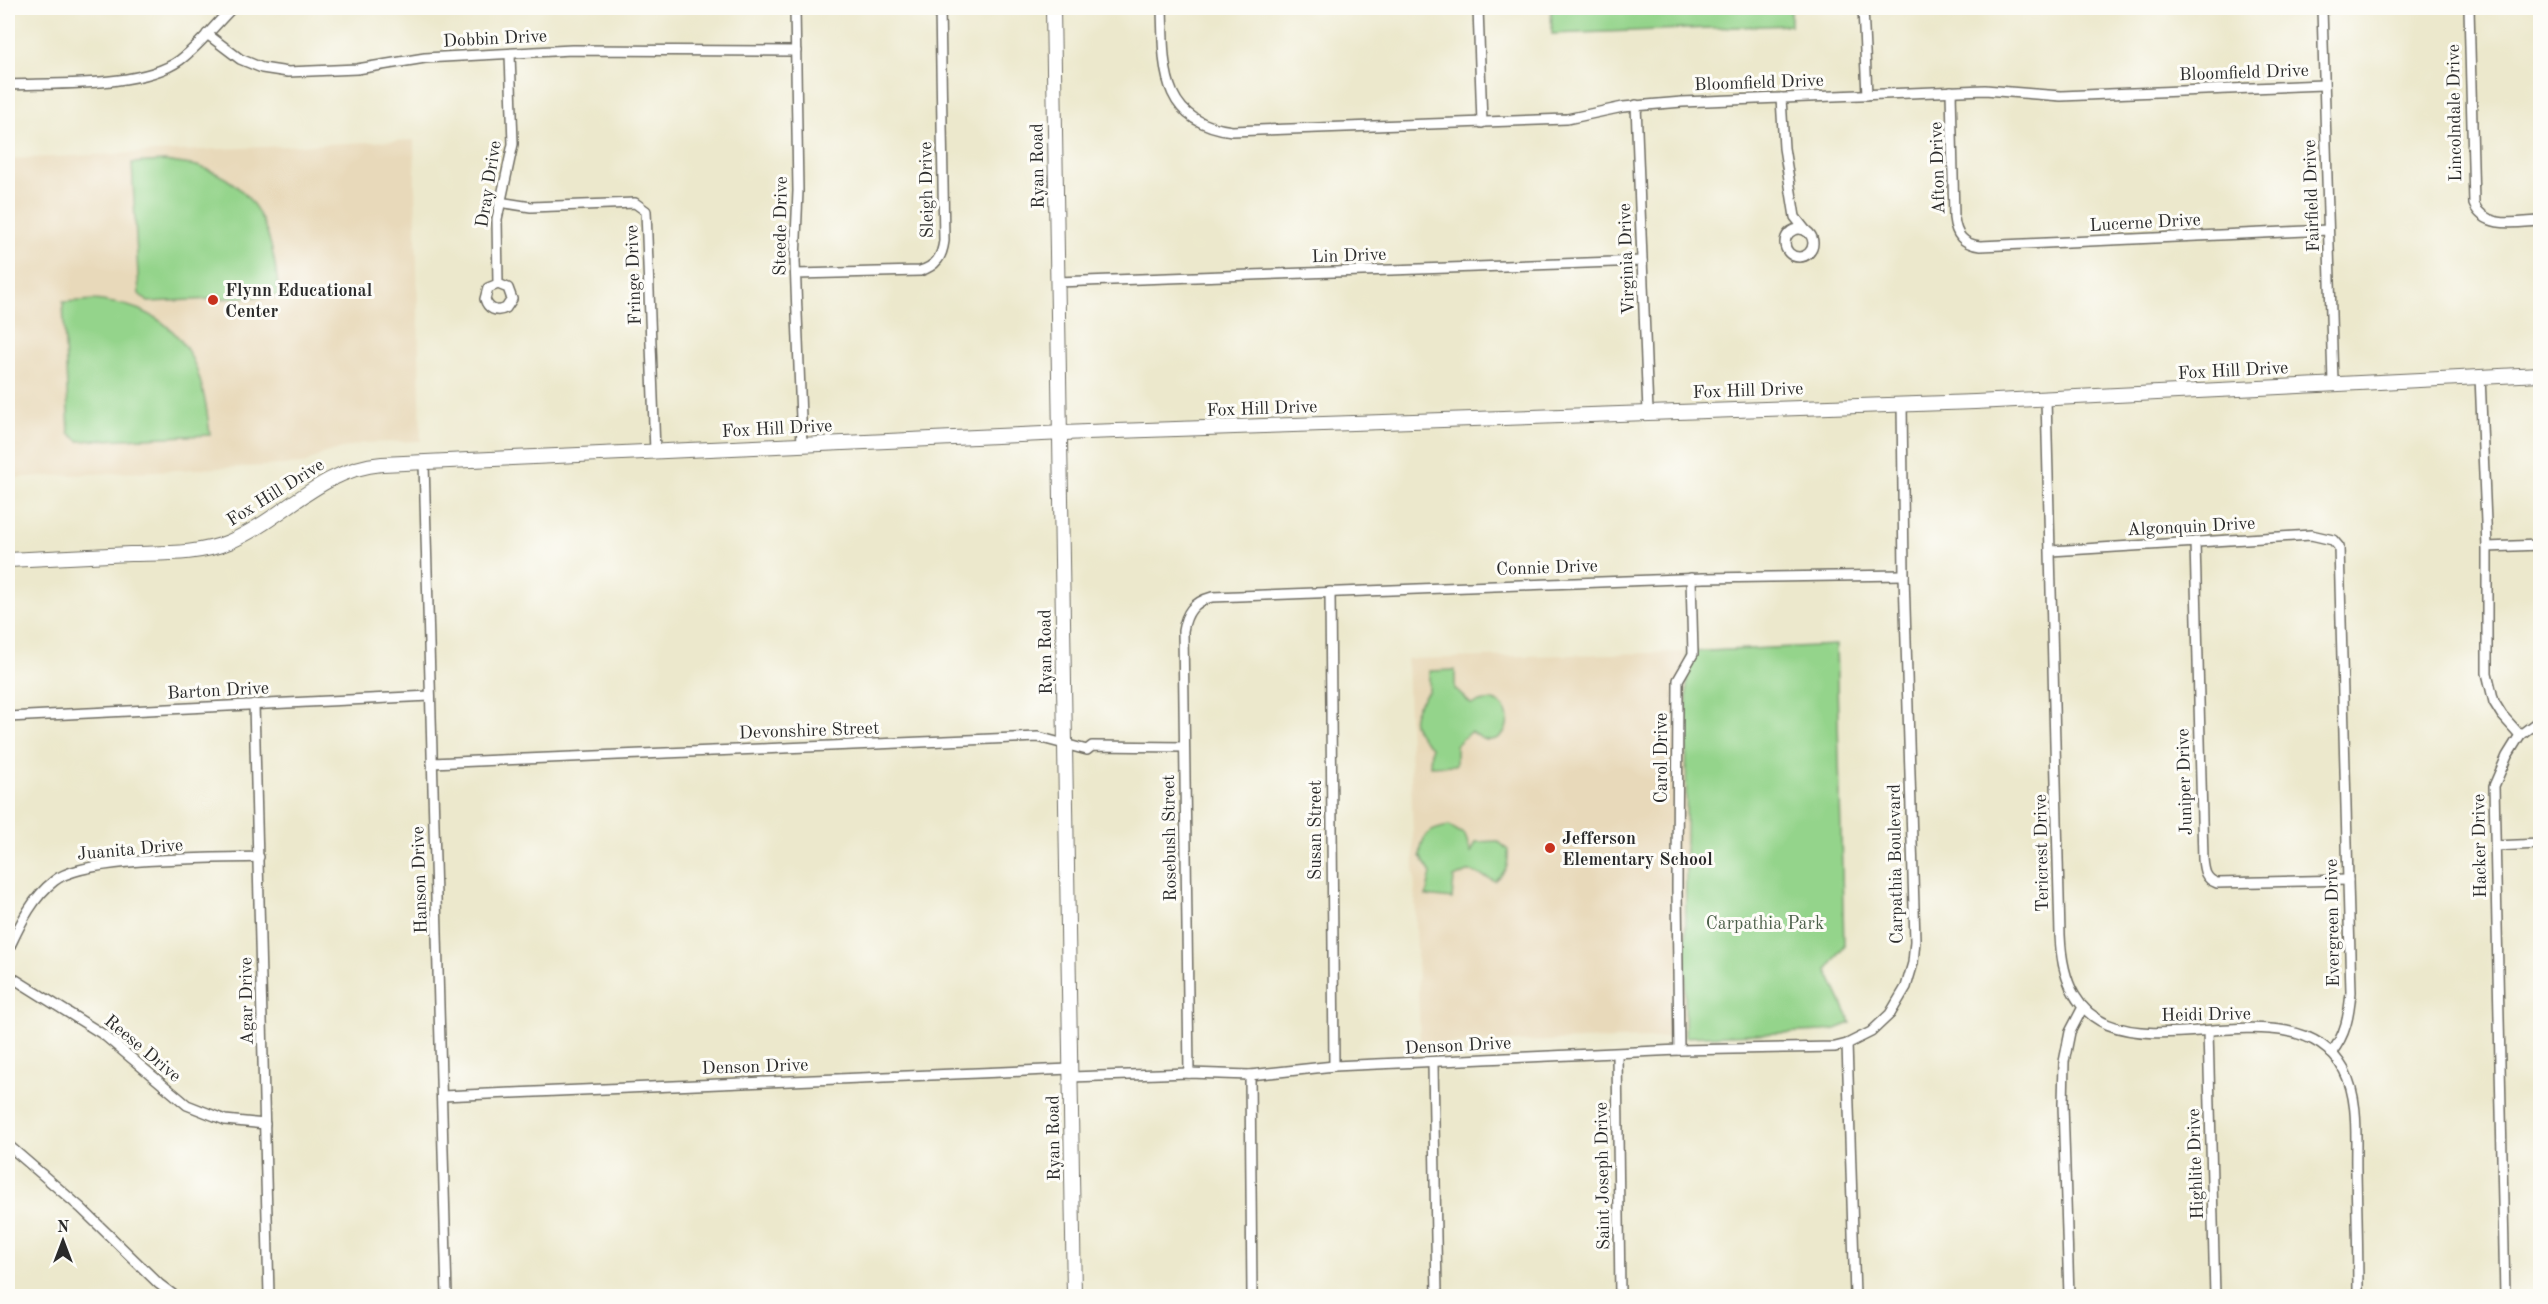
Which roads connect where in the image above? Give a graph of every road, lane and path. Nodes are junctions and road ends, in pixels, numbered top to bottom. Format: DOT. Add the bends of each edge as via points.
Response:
graph roads {
  1 [pos="232,8"];
  2 [pos="795,8"];
  3 [pos="940,8"];
  4 [pos="1053,8"];
  5 [pos="1162,8"];
  6 [pos="1478,8"];
  7 [pos="1863,8"];
  8 [pos="2322,8"];
  9 [pos="2469,8"];
  10 [pos="207,34"];
  11 [pos="796,51"];
  12 [pos="510,54"];
  13 [pos="8,85"];
  14 [pos="2324,85"];
  15 [pos="1951,92"];
  16 [pos="1867,95"];
  17 [pos="1781,98"];
  18 [pos="1636,105"];
  19 [pos="1482,123"];
  20 [pos="499,202"];
  21 [pos="1795,217"];
  22 [pos="2541,221"];
  23 [pos="2328,230"];
  24 [pos="1806,231"];
  25 [pos="1788,233"];
  26 [pos="1964,241"];
  27 [pos="1642,261"];
  28 [pos="795,274"];
  29 [pos="1057,282"];
  30 [pos="498,284"];
  31 [pos="2541,374"];
  32 [pos="2480,376"];
  33 [pos="2333,383"];
  34 [pos="2046,399"];
  35 [pos="1902,403"];
  36 [pos="1648,412"];
  37 [pos="1060,433"];
  38 [pos="802,445"];
  39 [pos="655,451"];
  40 [pos="424,463"];
  41 [pos="2333,540"];
  42 [pos="2194,542"];
  43 [pos="2541,545"];
  44 [pos="2487,547"];
  45 [pos="2050,551"];
  46 [pos="8,560"];
  47 [pos="1904,575"];
  48 [pos="1690,578"];
  49 [pos="1330,592"];
  50 [pos="1193,606"];
  51 [pos="430,696"];
  52 [pos="254,704"];
  53 [pos="8,717"];
  54 [pos="2541,720"];
  55 [pos="2520,735"];
  56 [pos="1065,743"];
  57 [pos="1184,747"];
  58 [pos="432,763"];
  59 [pos="2541,844"];
  60 [pos="2495,846"];
  61 [pos="259,857"];
  62 [pos="2348,880"];
  63 [pos="8,950"];
  64 [pos="8,975"];
  65 [pos="2083,1007"];
  66 [pos="2208,1030"];
  67 [pos="1847,1044"];
  68 [pos="1679,1050"];
  69 [pos="2331,1053"];
  70 [pos="1617,1054"];
  71 [pos="1433,1063"];
  72 [pos="1334,1066"];
  73 [pos="1070,1073"];
  74 [pos="1189,1073"];
  75 [pos="1251,1075"];
  76 [pos="442,1096"];
  77 [pos="265,1124"];
  78 [pos="8,1145"];
  79 [pos="175,1296"];
  80 [pos="269,1296"];
  81 [pos="447,1296"];
  82 [pos="1074,1296"];
  83 [pos="1252,1296"];
  84 [pos="1437,1296"];
  85 [pos="1620,1296"];
  86 [pos="1855,1296"];
  87 [pos="2068,1296"];
  88 [pos="2215,1296"];
  89 [pos="2358,1296"];
  90 [pos="2505,1296"];
  1 -- 10 [label="street"];
  2 -- 11 [label="street, Steede Drive"];
  3 -- 28 [label="street, Sleigh Drive" via="944,241 940,256 931,267 920,271"];
  4 -- 29 [label="street, Ryan Road"];
  5 -- 19 [label="street, Bloomfield Drive" via="1167,83 1182,107 1198,121 1221,130"];
  6 -- 19 [label="street"];
  7 -- 16 [label="street"];
  8 -- 14 [label="street, Fairfield Drive"];
  9 -- 22 [label="street, Lincolndale Drive" via="2472,198 2481,216 2502,223"];
  10 -- 12 [label="street, Dobbin Drive" via="240,59 274,71 342,70 414,58"];
  10 -- 13 [label="street" via="178,61 143,76"];
  11 -- 12 [label="street, Dobbin Drive" via="572,50"];
  11 -- 28 [label="street, Steede Drive"];
  12 -- 20 [label="street, Dray Drive" via="513,144"];
  14 -- 15 [label="street, Bloomfield Drive" via="2061,96 2004,90"];
  14 -- 23 [label="street, Fairfield Drive"];
  15 -- 16 [label="street, Bloomfield Drive"];
  15 -- 26 [label="street, Afton Drive" via="1954,219"];
  16 -- 17 [label="street, Bloomfield Drive"];
  17 -- 18 [label="street, Bloomfield Drive"];
  17 -- 21 [label="street"];
  18 -- 19 [label="street, Bloomfield Drive" via="1567,119"];
  18 -- 27 [label="street, Virginia Drive"];
  20 -- 30 [label="street, Dray Drive"];
  20 -- 39 [label="street, Fringe Drive" via="531,207 635,203 646,212"];
  21 -- 24 [label="street"];
  21 -- 25 [label="street"];
  23 -- 26 [label="street, Lucerne Drive" via="1980,246"];
  23 -- 33 [label="street, Fairfield Drive"];
  24 -- 25 [label="street"];
  24 -- 25 [label="street" via="1812,238 1812,248 1798,258 1786,251"];
  27 -- 29 [label="street, Lin Drive"];
  27 -- 36 [label="street, Virginia Drive"];
  28 -- 38 [label="street, Steede Drive"];
  29 -- 37 [label="street, Ryan Road"];
  31 -- 32 [label="street, Fox Hill Drive"];
  32 -- 33 [label="street, Fox Hill Drive"];
  32 -- 44 [label="street"];
  33 -- 34 [label="street, Fox Hill Drive"];
  34 -- 35 [label="street, Fox Hill Drive"];
  34 -- 45 [label="street, Tericrest Drive"];
  35 -- 36 [label="street, Fox Hill Drive"];
  35 -- 47 [label="street, Carpathia Boulevard"];
  36 -- 37 [label="street, Fox Hill Drive"];
  37 -- 38 [label="street, Fox Hill Drive"];
  37 -- 56 [label="street, Ryan Road"];
  38 -- 39 [label="street, Fox Hill Drive"];
  39 -- 40 [label="street, Fox Hill Drive"];
  40 -- 46 [label="street, Fox Hill Drive" via="368,465 338,474 245,534 206,549"];
  40 -- 51 [label="street, Hanson Drive"];
  41 -- 42 [label="street, Algonquin Drive" via="2311,536"];
  41 -- 62 [label="street, Evergreen Drive" via="2339,547 2340,561"];
  42 -- 45 [label="street, Algonquin Drive"];
  42 -- 62 [label="street, Juniper Drive" via="2206,876 2217,883"];
  43 -- 44 [label="street"];
  44 -- 55 [label="street" via="2489,680 2494,702"];
  45 -- 65 [label="street, Tericrest Drive" via="2060,955 2068,985"];
  47 -- 48 [label="street, Connie Drive"];
  47 -- 67 [label="street, Carpathia Boulevard" via="1913,963 1906,987 1890,1014 1871,1032"];
  48 -- 49 [label="street, Connie Drive"];
  48 -- 68 [label="street, Carol Drive" via="1693,654 1678,680"];
  49 -- 50 [label="street, Connie Drive" via="1212,597"];
  49 -- 72 [label="street, Susan Street"];
  50 -- 57 [label="street, Rosebush Street" via="1183,631"];
  51 -- 52 [label="street, Barton Drive"];
  51 -- 58 [label="street, Hanson Drive"];
  52 -- 53 [label="street, Barton Drive"];
  52 -- 61 [label="street, Agar Drive"];
  54 -- 55 [label="street"];
  55 -- 60 [label="street, Hacker Drive" via="2494,786"];
  56 -- 57 [label="street, Devonshire Street" via="1087,750 1092,746"];
  56 -- 58 [label="street, Devonshire Street" via="1038,737"];
  56 -- 73 [label="street, Ryan Road"];
  57 -- 74 [label="street, Rosebush Street"];
  58 -- 76 [label="street, Hanson Drive"];
  59 -- 60 [label="street"];
  60 -- 90 [label="street, Hacker Drive"];
  61 -- 63 [label="street, Juanita Drive" via="109,865 71,871 39,895"];
  61 -- 77 [label="street, Agar Drive"];
  62 -- 69 [label="street, Evergreen Drive" via="2350,1009 2341,1041"];
  64 -- 77 [label="street, Reese Drive" via="104,1035 188,1105 225,1120"];
  65 -- 66 [label="street, Heidi Drive" via="2105,1023 2129,1031"];
  65 -- 87 [label="street" via="2070,1032 2064,1062"];
  66 -- 69 [label="street, Heidi Drive" via="2285,1030 2316,1041"];
  66 -- 88 [label="street, Highlite Drive"];
  67 -- 68 [label="street, Denson Drive" via="1819,1049"];
  67 -- 86 [label="street"];
  68 -- 70 [label="street, Denson Drive"];
  69 -- 89 [label="street" via="2344,1070 2354,1105"];
  70 -- 71 [label="street, Denson Drive"];
  70 -- 85 [label="street, Saint Joseph Drive"];
  71 -- 72 [label="street, Denson Drive"];
  71 -- 84 [label="street"];
  72 -- 75 [label="street, Denson Drive"];
  73 -- 74 [label="street, Denson Drive"];
  73 -- 76 [label="street, Denson Drive"];
  73 -- 82 [label="street, Ryan Road"];
  74 -- 75 [label="street, Denson Drive"];
  75 -- 83 [label="street"];
  76 -- 81 [label="street, Hanson Drive"];
  77 -- 80 [label="street, Agar Drive"];
  78 -- 79 [label="street"];
}
